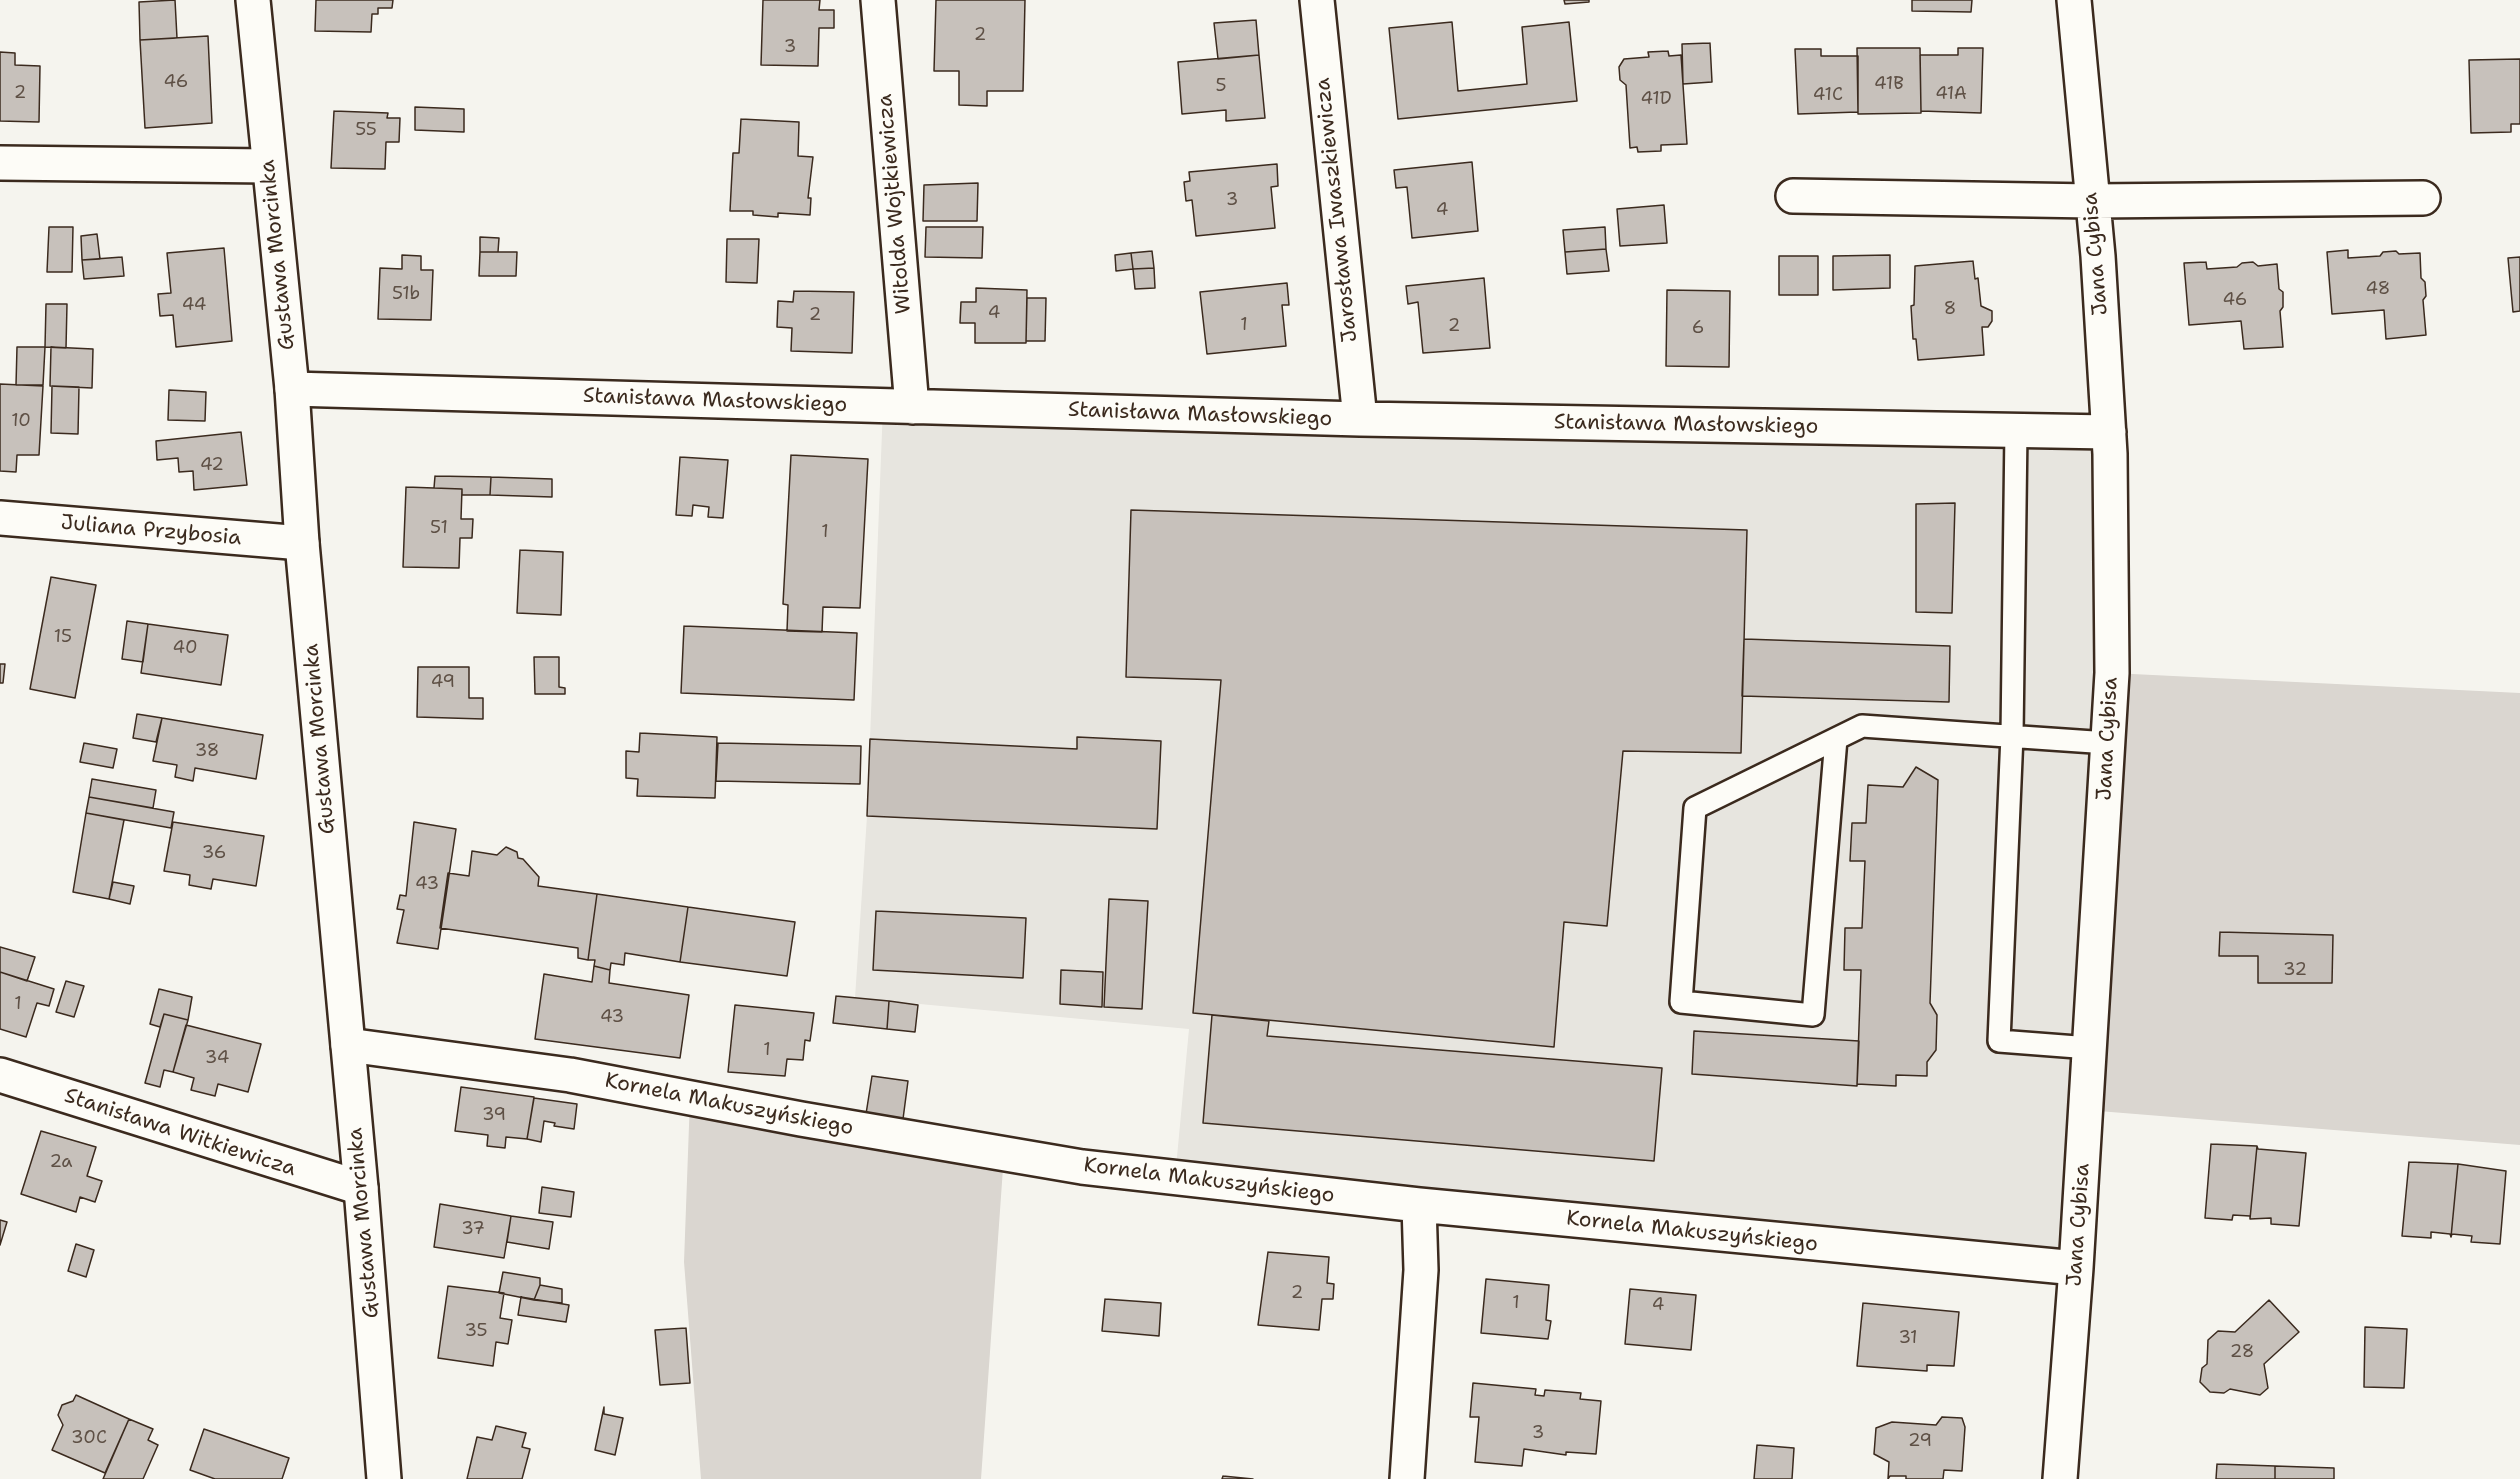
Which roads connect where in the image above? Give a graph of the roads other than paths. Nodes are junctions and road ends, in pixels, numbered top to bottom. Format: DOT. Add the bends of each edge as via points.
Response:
graph roads {
  1 [pos="253,0"];
  2 [pos="878,0"];
  3 [pos="1317,0"];
  4 [pos="2073,0"];
  5 [pos="0,163"];
  6 [pos="269,166"];
  7 [pos="1793,196"];
  8 [pos="2423,198"];
  9 [pos="2092,201"];
  10 [pos="292,389"];
  11 [pos="912,407"];
  12 [pos="1360,419"];
  13 [pos="2016,430"];
  14 [pos="2109,432"];
  15 [pos="0,518"];
  16 [pos="302,543"];
  17 [pos="2012,735"];
  18 [pos="1836,739"];
  19 [pos="2108,743"];
  20 [pos="348,1045"];
  21 [pos="2090,1048"];
  22 [pos="0,1075"];
  23 [pos="362,1188"];
  24 [pos="1419,1205"];
  25 [pos="2076,1268"];
  26 [pos="384,1479"];
  27 [pos="1407,1479"];
  28 [pos="2060,1479"];
  1 -- 6 [label="street, Gustawa Morcinka"];
  2 -- 11 [label="street, Witolda Wojtkiewicza"];
  3 -- 12 [label="street, Jarosława Iwaszkiewicza"];
  4 -- 9 [label="street, Jana Cybisa"];
  5 -- 6 [label="street"];
  6 -- 10 [label="street, Gustawa Morcinka"];
  7 -- 9 [label="street"];
  8 -- 9 [label="street"];
  9 -- 14 [label="street, Jana Cybisa"];
  10 -- 11 [label="street, Stanisława Masłowskiego"];
  10 -- 16 [label="street, Gustawa Morcinka"];
  11 -- 12 [label="street, Stanisława Masłowskiego"];
  12 -- 13 [label="street, Stanisława Masłowskiego"];
  13 -- 14 [label="street, Stanisława Masłowskiego"];
  13 -- 17 [label="lane"];
  14 -- 19 [label="street, Jana Cybisa" via="2112,673"];
  15 -- 16 [label="street, Juliana Przybosia"];
  16 -- 20 [label="street, Gustawa Morcinka"];
  17 -- 18 [label="lane" via="1862,726"];
  17 -- 19 [label="lane"];
  17 -- 21 [label="lane" via="1999,1041"];
  18 -- 18 [label="lane" via="1695,808 1681,1002 1813,1015"];
  19 -- 21 [label="street, Jana Cybisa"];
  20 -- 23 [label="street, Gustawa Morcinka"];
  20 -- 24 [label="street, Kornela Makuszyńskiego" via="570,1075 1082,1167"];
  21 -- 25 [label="street, Jana Cybisa"];
  22 -- 23 [label="street, Stanisława Witkiewicza"];
  23 -- 26 [label="street, Gustawa Morcinka"];
  24 -- 25 [label="street, Kornela Makuszyńskiego"];
  24 -- 27 [label="street" via="1421,1270"];
  25 -- 28 [label="street, Jana Cybisa"];
}
